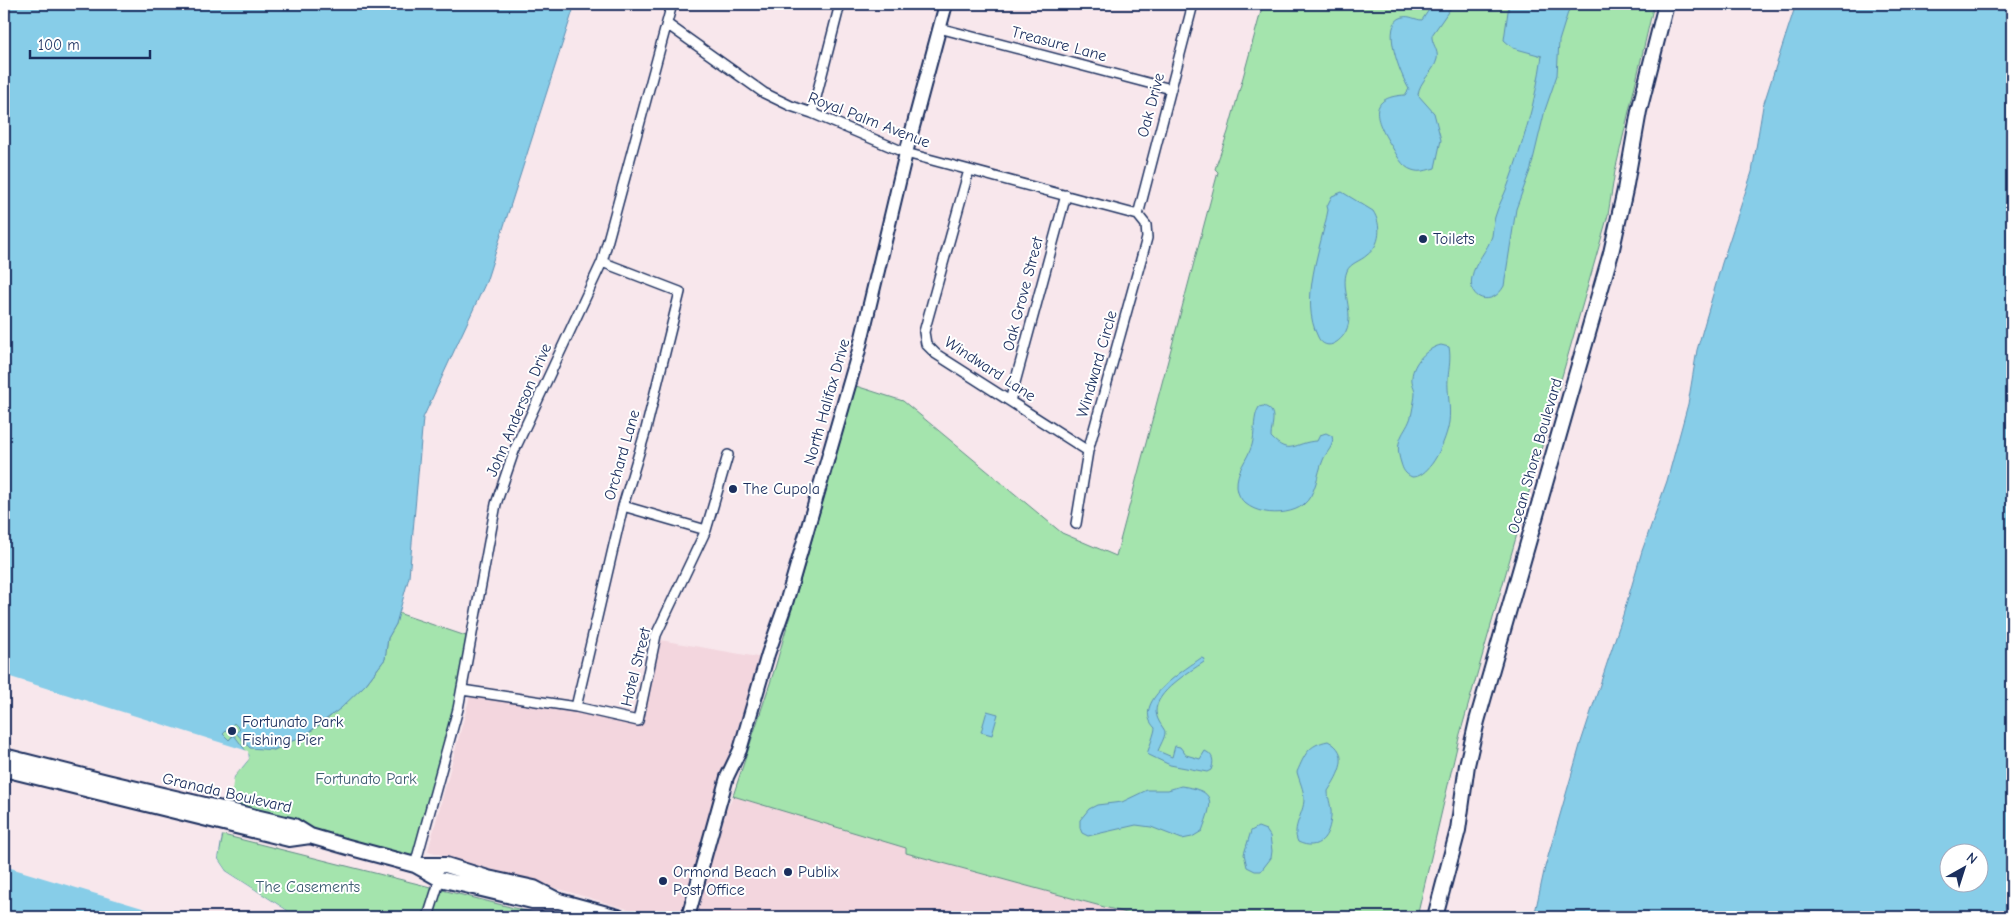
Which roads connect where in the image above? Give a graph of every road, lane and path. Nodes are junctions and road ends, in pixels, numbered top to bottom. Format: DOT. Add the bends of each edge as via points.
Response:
graph roads {
  1 [pos="672,4"];
  2 [pos="840,4"];
  3 [pos="946,4"];
  4 [pos="1193,4"];
  5 [pos="1666,4"];
  6 [pos="667,24"];
  7 [pos="939,28"];
  8 [pos="1171,89"];
  9 [pos="812,113"];
  10 [pos="906,153"];
  11 [pos="969,170"];
  12 [pos="1066,195"];
  13 [pos="1138,215"];
  14 [pos="602,262"];
  15 [pos="1010,401"];
  16 [pos="1088,451"];
  17 [pos="728,455"];
  18 [pos="623,506"];
  19 [pos="1076,524"];
  20 [pos="706,530"];
  21 [pos="462,690"];
  22 [pos="576,707"];
  23 [pos="4,756"];
  24 [pos="4,769"];
  25 [pos="250,823"];
  26 [pos="415,865"];
  27 [pos="488,878"];
  28 [pos="440,879"];
  29 [pos="559,901"];
  30 [pos="428,917"];
  31 [pos="618,917"];
  32 [pos="688,917"];
  33 [pos="1435,917"];
  1 -- 6 [label="street, John Anderson Drive"];
  2 -- 9 [label="street"];
  3 -- 7 [label="street, North Halifax Drive"];
  4 -- 8 [label="street, Oak Drive"];
  5 -- 33 [label="main road, Ocean Shore Boulevard" via="1639,111 1611,253 1477,721 1458,830"];
  6 -- 9 [label="street, Royal Palm Avenue" via="764,93"];
  6 -- 14 [label="street, John Anderson Drive"];
  7 -- 8 [label="street, Treasure Lane"];
  7 -- 10 [label="street, North Halifax Drive"];
  8 -- 13 [label="street, Oak Drive"];
  9 -- 10 [label="street, Royal Palm Avenue"];
  10 -- 11 [label="street, Royal Palm Avenue"];
  10 -- 32 [label="street, North Halifax Drive" via="858,354 827,465 740,750 727,777"];
  11 -- 12 [label="street, Royal Palm Avenue"];
  11 -- 15 [label="street, Windward Lane" via="924,332 926,344 936,354"];
  12 -- 13 [label="street, Royal Palm Avenue"];
  12 -- 15 [label="street, Oak Grove Street"];
  13 -- 16 [label="street, Windward Circle" via="1146,225 1147,238"];
  14 -- 18 [label="street, Orchard Lane" via="680,292"];
  14 -- 21 [label="street, John Anderson Drive" via="514,451 496,504"];
  15 -- 16 [label="street, Windward Lane"];
  16 -- 19 [label="street, Windward Circle"];
  17 -- 20 [label="street, Hotel Street"];
  18 -- 20 [label="street"];
  18 -- 22 [label="street, Orchard Lane"];
  20 -- 22 [label="street, Hotel Street" via="656,635 638,721"];
  21 -- 22 [label="street, Hotel Street"];
  21 -- 26 [label="street, John Anderson Drive"];
  23 -- 25 [label="main road, Granada Boulevard"];
  24 -- 25 [label="main road, Granada Boulevard"];
  25 -- 26 [label="main road, Granada Boulevard" via="289,839 310,836"];
  26 -- 27 [label="main road" via="446,865"];
  26 -- 28 [label="main road"];
  27 -- 28 [label="main road" via="456,873"];
  27 -- 29 [label="main road" via="534,888"];
  28 -- 29 [label="main road" via="532,902"];
  28 -- 30 [label="street"];
  29 -- 31 [label="main road"];
}
